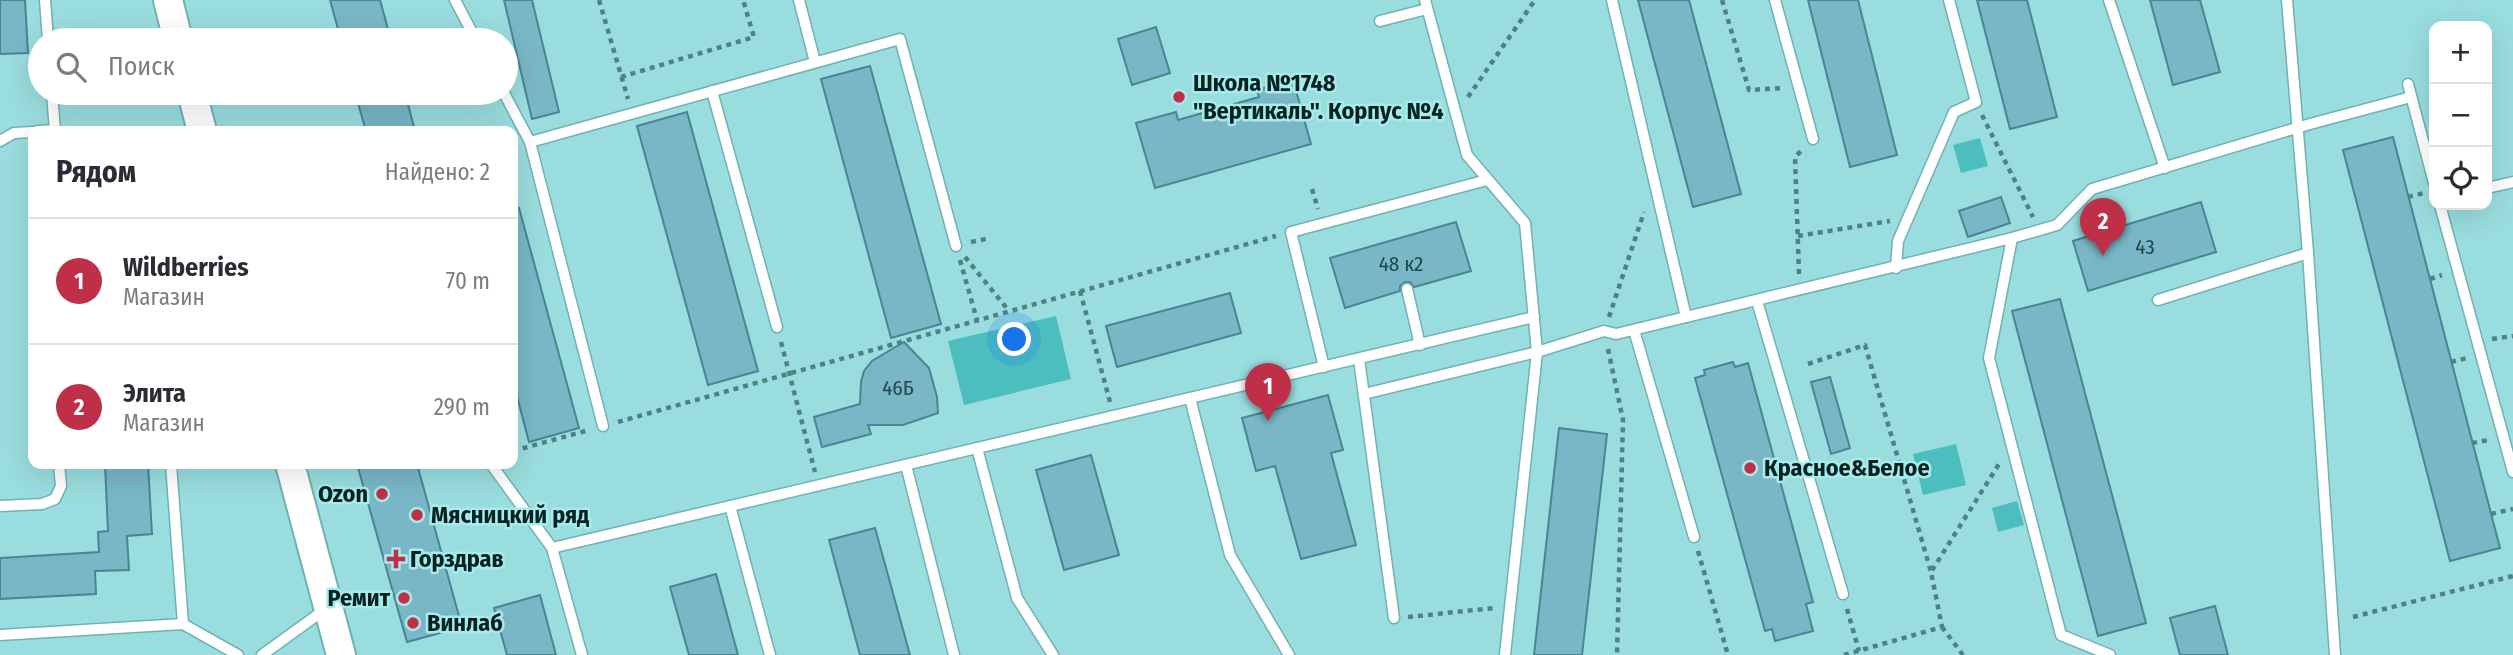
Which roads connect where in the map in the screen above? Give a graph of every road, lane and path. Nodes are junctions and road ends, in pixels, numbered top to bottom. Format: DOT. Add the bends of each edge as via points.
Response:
graph roads {
  1 [pos="45,0"];
  2 [pos="168,0"];
  3 [pos="455,0"];
  4 [pos="599,0"];
  5 [pos="743,0"];
  6 [pos="799,0"];
  7 [pos="1535,0"];
  8 [pos="1612,0"];
  9 [pos="1722,0"];
  10 [pos="1775,0"];
  11 [pos="1949,0"];
  12 [pos="2109,0"];
  13 [pos="2287,0"];
  14 [pos="1426,4"];
  15 [pos="1380,21"];
  16 [pos="47,28"];
  17 [pos="175,28"];
  18 [pos="470,28"];
  19 [pos="815,62"];
  20 [pos="621,77"];
  21 [pos="2408,85"];
  22 [pos="1799,88"];
  23 [pos="712,91"];
  24 [pos="2411,97"];
  25 [pos="1976,102"];
  26 [pos="53,105"];
  27 [pos="195,105"];
  28 [pos="510,105"];
  29 [pos="632,113"];
  30 [pos="1456,114"];
  31 [pos="55,126"];
  32 [pos="201,126"];
  33 [pos="2298,128"];
  34 [pos="28,132"];
  35 [pos="14,133"];
  36 [pos="0,134"];
  37 [pos="1813,139"];
  38 [pos="0,141"];
  39 [pos="530,142"];
  40 [pos="2429,164"];
  41 [pos="2165,168"];
  42 [pos="1487,180"];
  43 [pos="1654,181"];
  44 [pos="2513,182"];
  45 [pos="2492,187"];
  46 [pos="2441,210"];
  47 [pos="1908,218"];
  48 [pos="2040,230"];
  49 [pos="1291,232"];
  50 [pos="1798,236"];
  51 [pos="2012,239"];
  52 [pos="956,246"];
  53 [pos="2308,253"];
  54 [pos="1896,268"];
  55 [pos="1407,289"];
  56 [pos="1080,291"];
  57 [pos="1799,291"];
  58 [pos="2158,300"];
  59 [pos="1757,301"];
  60 [pos="1009,312"];
  61 [pos="1534,317"];
  62 [pos="1686,317"];
  63 [pos="977,320"];
  64 [pos="777,327"];
  65 [pos="1634,330"];
  66 [pos="1604,331"];
  67 [pos="1420,345"];
  68 [pos="1537,352"];
  69 [pos="1359,359"];
  70 [pos="1808,364"];
  71 [pos="1324,367"];
  72 [pos="789,373"];
  73 [pos="1364,394"];
  74 [pos="1189,398"];
  75 [pos="1114,416"];
  76 [pos="603,426"];
  77 [pos="2011,445"];
  78 [pos="977,448"];
  79 [pos="518,451"];
  80 [pos="906,465"];
  81 [pos="59,469"];
  82 [pos="171,469"];
  83 [pos="291,469"];
  84 [pos="495,469"];
  85 [pos="2513,472"];
  86 [pos="819,485"];
  87 [pos="0,506"];
  88 [pos="730,506"];
  89 [pos="2513,509"];
  90 [pos="2491,514"];
  91 [pos="1694,537"];
  92 [pos="552,548"];
  93 [pos="1931,572"];
  94 [pos="2513,576"];
  95 [pos="1843,594"];
  96 [pos="328,607"];
  97 [pos="1510,607"];
  98 [pos="2353,617"];
  99 [pos="1394,618"];
  100 [pos="183,624"];
  101 [pos="1942,627"];
  102 [pos="0,635"];
  103 [pos="1859,651"];
  104 [pos="238,655"];
  105 [pos="262,655"];
  106 [pos="341,655"];
  107 [pos="582,655"];
  108 [pos="770,655"];
  109 [pos="954,655"];
  110 [pos="1053,655"];
  111 [pos="1289,655"];
  112 [pos="1505,655"];
  113 [pos="1617,655"];
  114 [pos="1728,655"];
  115 [pos="1844,655"];
  116 [pos="1963,655"];
  117 [pos="2110,655"];
  118 [pos="2335,655"];
  1 -- 16 [label="lane"];
  2 -- 17 [label="street"];
  3 -- 18 [label="lane"];
  4 -- 20 [label="path"];
  5 -- 20 [label="path" via="754,37"];
  6 -- 19 [label="lane"];
  7 -- 30 [label="path"];
  8 -- 43 [label="lane"];
  9 -- 22 [label="path" via="1749,90"];
  10 -- 22 [label="lane"];
  11 -- 25 [label="lane"];
  12 -- 41 [label="lane"];
  13 -- 33 [label="lane"];
  14 -- 15 [label="lane"];
  14 -- 30 [label="lane"];
  19 -- 23 [label="lane"];
  19 -- 52 [label="lane" via="900,39"];
  20 -- 29 [label="path"];
  21 -- 24 [label="lane"];
  22 -- 37 [label="lane"];
  23 -- 29 [label="lane"];
  23 -- 64 [label="lane"];
  24 -- 33 [label="lane"];
  24 -- 40 [label="lane"];
  25 -- 47 [label="lane" via="1954,112"];
  25 -- 48 [label="path"];
  26 -- 31 [label="lane"];
  27 -- 32 [label="street"];
  28 -- 39 [label="lane"];
  29 -- 39 [label="lane"];
  30 -- 42 [label="lane" via="1467,155"];
  33 -- 41 [label="lane"];
  33 -- 53 [label="lane"];
  34 -- 35 [label="lane"];
  35 -- 36 [label="lane"];
  35 -- 38 [label="lane"];
  37 -- 50 [label="path" via="1795,157"];
  39 -- 76 [label="lane"];
  41 -- 48 [label="lane" via="2092,190 2057,225"];
  42 -- 49 [label="lane"];
  42 -- 61 [label="lane" via="1525,223"];
  43 -- 62 [label="lane"];
  43 -- 66 [label="path"];
  44 -- 45 [label="lane"];
  46 -- 85 [label="lane"];
  47 -- 50 [label="path"];
  47 -- 54 [label="lane" via="1898,241"];
  48 -- 51 [label="lane"];
  49 -- 56 [label="path"];
  49 -- 71 [label="lane"];
  50 -- 57 [label="path"];
  51 -- 54 [label="lane"];
  51 -- 77 [label="lane" via="1989,358"];
  52 -- 60 [label="path"];
  52 -- 63 [label="path"];
  53 -- 58 [label="lane"];
  53 -- 118 [label="lane"];
  54 -- 57 [label="lane"];
  55 -- 67 [label="lane"];
  56 -- 60 [label="path"];
  56 -- 75 [label="path"];
  57 -- 59 [label="lane"];
  59 -- 62 [label="lane"];
  59 -- 95 [label="lane"];
  60 -- 63 [label="path"];
  61 -- 67 [label="lane"];
  61 -- 68 [label="lane"];
  62 -- 65 [label="lane"];
  63 -- 72 [label="path"];
  64 -- 72 [label="path"];
  65 -- 66 [label="lane"];
  65 -- 91 [label="lane"];
  66 -- 68 [label="lane"];
  66 -- 113 [label="path" via="1623,420"];
  67 -- 69 [label="lane"];
  68 -- 73 [label="lane"];
  68 -- 97 [label="lane"];
  69 -- 71 [label="lane"];
  69 -- 73 [label="lane"];
  70 -- 93 [label="path" via="1865,345"];
  71 -- 74 [label="lane"];
  72 -- 76 [label="path"];
  72 -- 86 [label="path"];
  73 -- 99 [label="lane"];
  74 -- 75 [label="lane"];
  74 -- 111 [label="lane" via="1230,555"];
  75 -- 78 [label="lane"];
  76 -- 79 [label="path"];
  77 -- 93 [label="path"];
  77 -- 117 [label="lane" via="2061,635"];
  78 -- 80 [label="lane"];
  78 -- 110 [label="lane" via="1017,598"];
  80 -- 86 [label="lane"];
  80 -- 109 [label="lane"];
  81 -- 87 [label="lane" via="61,486 55,499"];
  82 -- 100 [label="lane"];
  83 -- 96 [label="street"];
  84 -- 92 [label="lane"];
  86 -- 88 [label="lane"];
  88 -- 92 [label="lane"];
  88 -- 108 [label="lane"];
  89 -- 90 [label="path"];
  91 -- 114 [label="path"];
  92 -- 107 [label="lane"];
  93 -- 101 [label="path"];
  94 -- 98 [label="path"];
  95 -- 103 [label="path"];
  96 -- 105 [label="lane"];
  96 -- 106 [label="street"];
  97 -- 99 [label="path"];
  97 -- 112 [label="lane"];
  100 -- 102 [label="lane"];
  100 -- 104 [label="lane"];
  101 -- 103 [label="path"];
  101 -- 116 [label="path"];
  103 -- 115 [label="path"];
}
